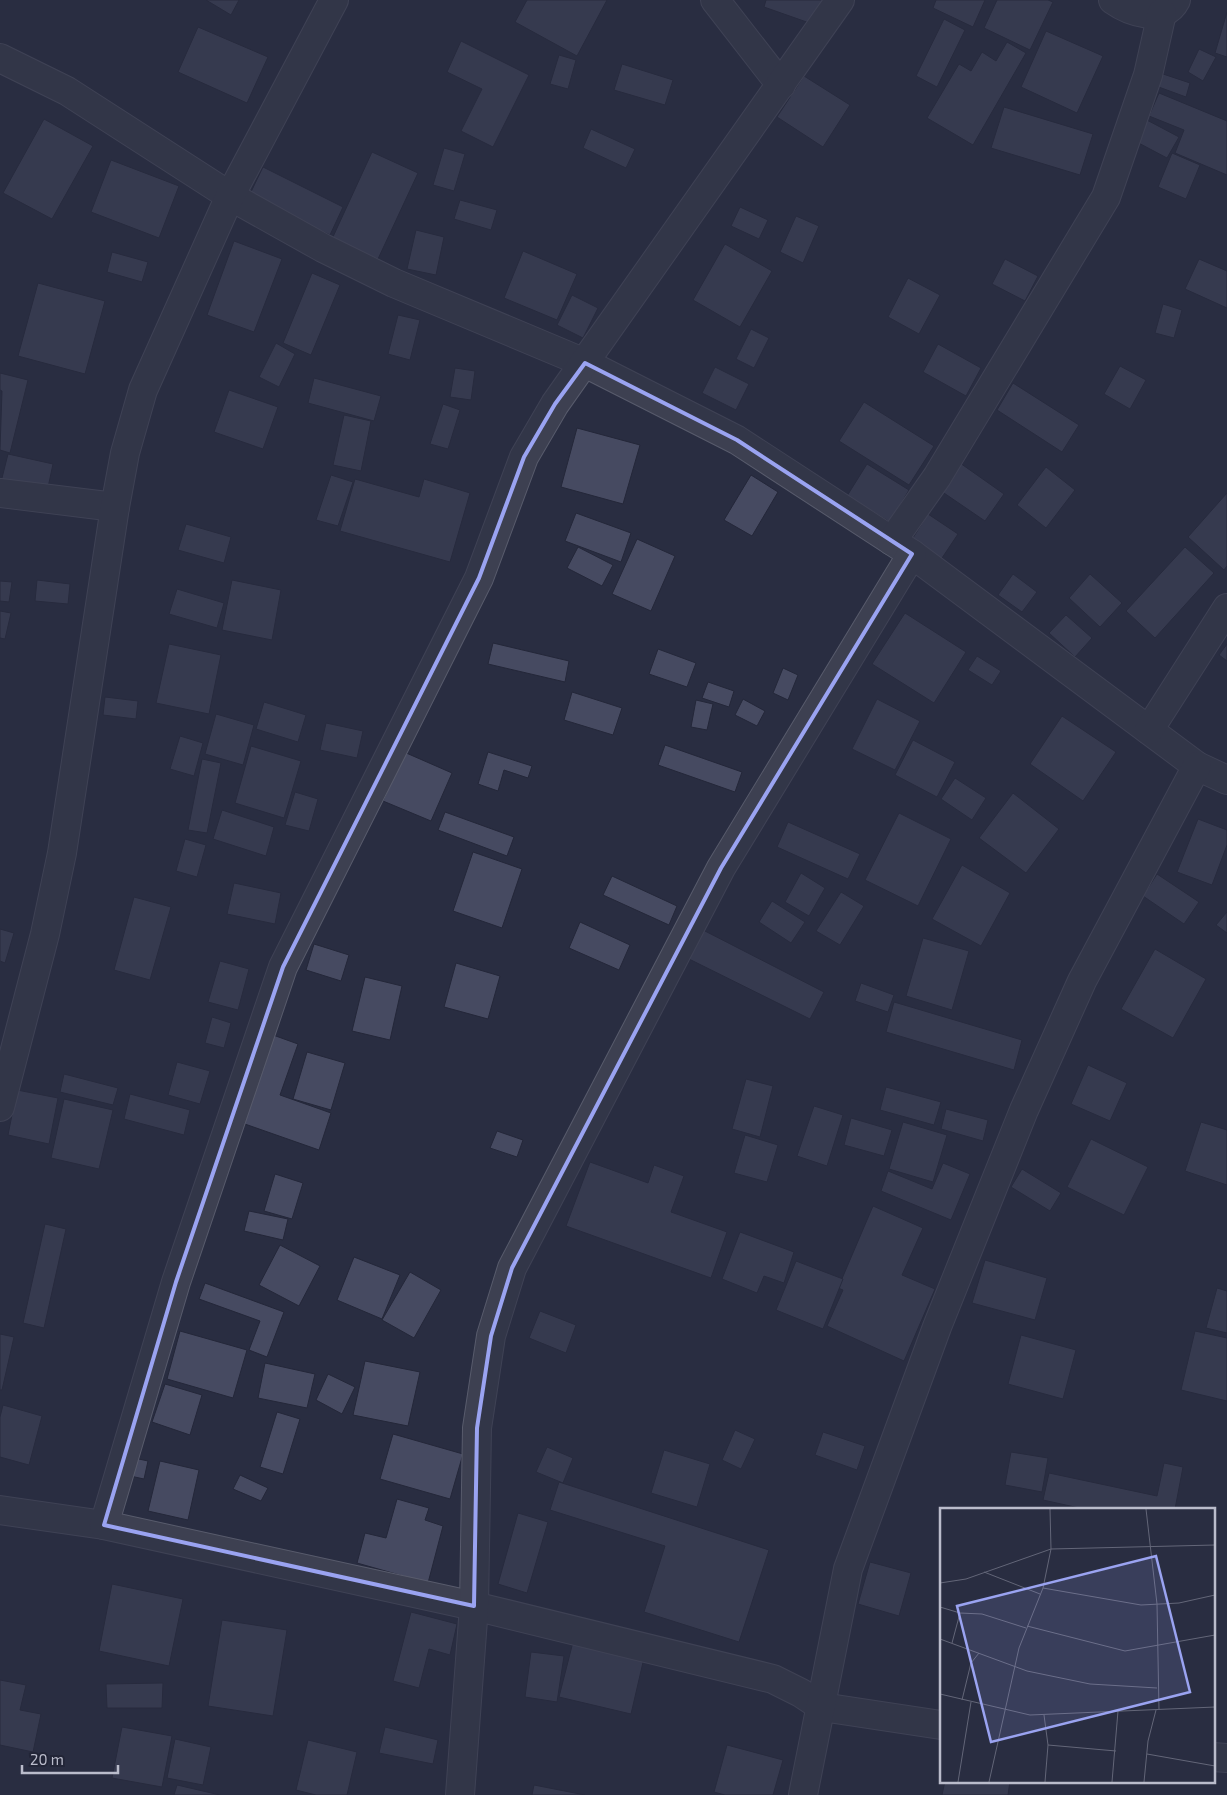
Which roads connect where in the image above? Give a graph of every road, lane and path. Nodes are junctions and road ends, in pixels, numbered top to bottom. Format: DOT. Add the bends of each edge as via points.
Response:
graph roads {
  1 [pos="334,0"];
  2 [pos="715,0"];
  3 [pos="840,0"];
  4 [pos="1113,0"];
  5 [pos="1169,7"];
  6 [pos="0,58"];
  7 [pos="781,85"];
  8 [pos="230,196"];
  9 [pos="586,363"];
  10 [pos="0,493"];
  11 [pos="115,507"];
  12 [pos="902,547"];
  13 [pos="1227,608"];
  14 [pos="1149,730"];
  15 [pos="1197,766"];
  16 [pos="1227,780"];
  17 [pos="0,1107"];
  18 [pos="0,1510"];
  19 [pos="104,1525"];
  20 [pos="474,1606"];
  21 [pos="822,1707"];
  22 [pos="940,1725"];
  23 [pos="1214,1757"];
  24 [pos="1227,1758"];
  25 [pos="460,1795"];
  26 [pos="803,1795"];
  1 -- 8 [label="street"];
  2 -- 7 [label="street"];
  3 -- 7 [label="street"];
  4 -- 5 [label="street" via="1123,7 1144,13"];
  5 -- 12 [label="street" via="1106,197 937,476"];
  6 -- 8 [label="street" via="68,91"];
  7 -- 9 [label="street"];
  8 -- 9 [label="street" via="394,283"];
  8 -- 11 [label="street" via="143,390 125,454"];
  9 -- 12 [label="street" via="737,440"];
  9 -- 19 [label="street" via="555,404 524,457 479,578 283,967 176,1282"];
  10 -- 11 [label="street"];
  11 -- 17 [label="street" via="62,853"];
  12 -- 14 [label="street"];
  12 -- 20 [label="street" via="721,868 512,1268 491,1336 476,1428"];
  13 -- 14 [label="street"];
  14 -- 15 [label="street"];
  15 -- 16 [label="street"];
  15 -- 21 [label="street" via="1082,981 1024,1110 944,1309 848,1569"];
  18 -- 19 [label="street"];
  19 -- 20 [label="street"];
  20 -- 21 [label="street" via="773,1679"];
  20 -- 25 [label="street"];
  21 -- 22 [label="street"];
  21 -- 26 [label="street"];
  23 -- 24 [label="street"];
}
